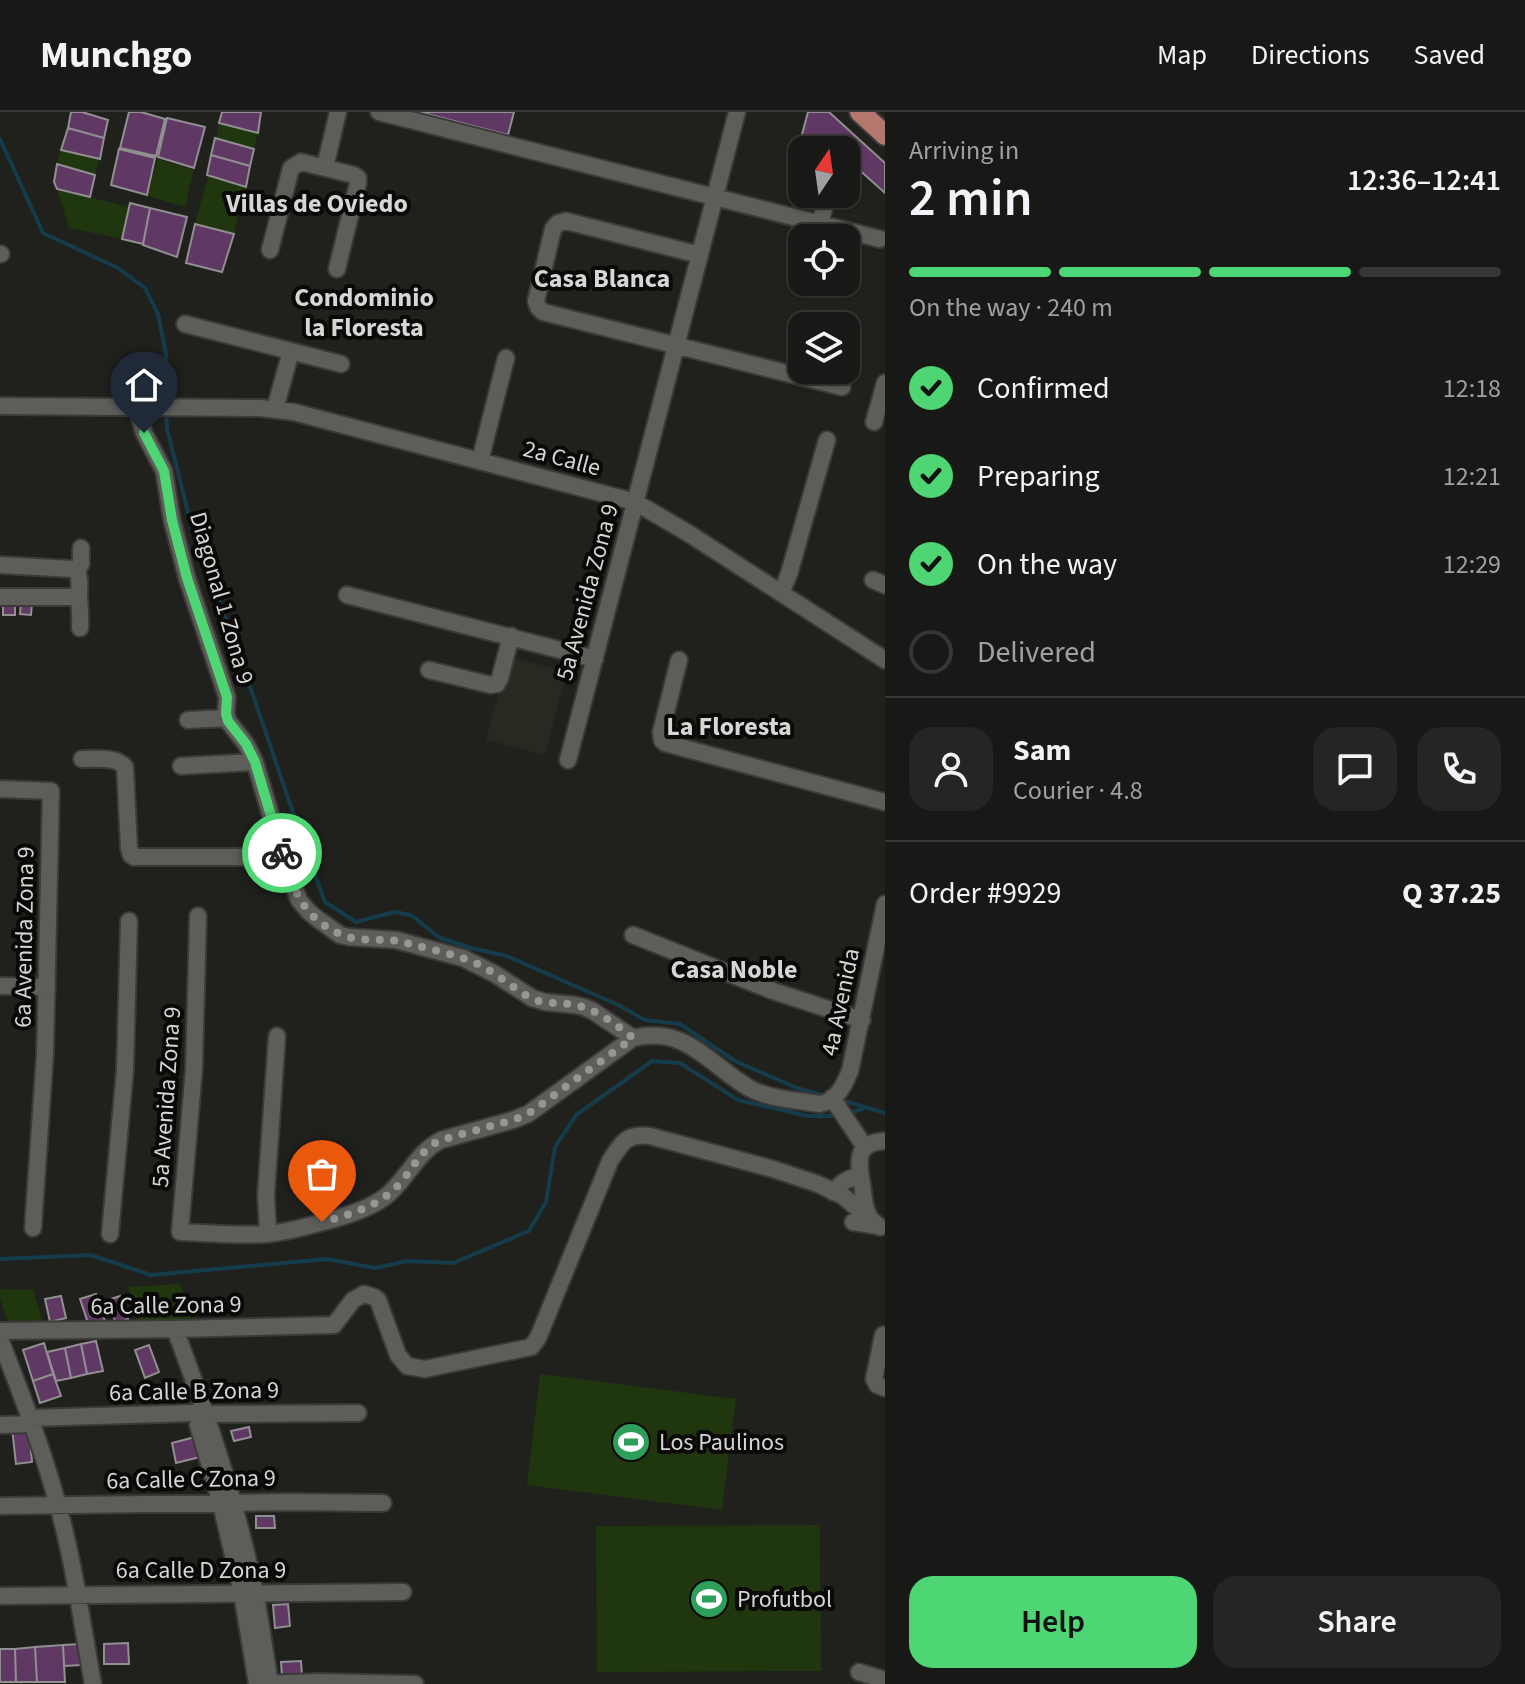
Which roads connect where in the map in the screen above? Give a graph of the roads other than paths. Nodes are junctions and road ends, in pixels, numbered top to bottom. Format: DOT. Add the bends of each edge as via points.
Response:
graph roads {
  1 [pos="338,112"];
  2 [pos="379,112"];
  3 [pos="737,112"];
  4 [pos="860,112"];
  5 [pos="878,112"];
  6 [pos="400,114"];
  7 [pos="885,118"];
  8 [pos="885,135"];
  9 [pos="325,167"];
  10 [pos="715,197"];
  11 [pos="824,208"];
  12 [pos="820,224"];
  13 [pos="860,234"];
  14 [pos="880,239"];
  15 [pos="270,250"];
  16 [pos="700,255"];
  17 [pos="337,269"];
  18 [pos="185,324"];
  19 [pos="676,345"];
  20 [pos="291,351"];
  21 [pos="506,358"];
  22 [pos="341,364"];
  23 [pos="885,383"];
  24 [pos="842,387"];
  25 [pos="0,406"];
  26 [pos="140,408"];
  27 [pos="275,409"];
  28 [pos="874,422"];
  29 [pos="827,440"];
  30 [pos="480,461"];
  31 [pos="635,502"];
  32 [pos="81,548"];
  33 [pos="0,565"];
  34 [pos="77,572"];
  35 [pos="781,593"];
  36 [pos="78,594"];
  37 [pos="347,595"];
  38 [pos="0,597"];
  39 [pos="80,628"];
  40 [pos="511,636"];
  41 [pos="595,659"];
  42 [pos="679,660"];
  43 [pos="885,660"];
  44 [pos="429,670"];
  45 [pos="227,718"];
  46 [pos="188,720"];
  47 [pos="82,759"];
  48 [pos="568,760"];
  49 [pos="255,762"];
  50 [pos="181,766"];
  51 [pos="0,789"];
  52 [pos="885,802"];
  53 [pos="283,857"];
  54 [pos="885,904"];
  55 [pos="198,916"];
  56 [pos="129,921"];
  57 [pos="633,935"];
  58 [pos="0,986"];
  59 [pos="47,987"];
  60 [pos="862,1020"];
  61 [pos="277,1036"];
  62 [pos="633,1038"];
  63 [pos="833,1097"];
  64 [pos="885,1141"];
  65 [pos="865,1147"];
  66 [pos="860,1176"];
  67 [pos="833,1192"];
  68 [pos="853,1222"];
  69 [pos="878,1224"];
  70 [pos="33,1228"];
  71 [pos="110,1234"];
  72 [pos="268,1234"];
  73 [pos="170,1329"];
  74 [pos="0,1331"];
  75 [pos="883,1335"];
  76 [pos="0,1339"];
  77 [pos="885,1388"];
  78 [pos="358,1413"];
  79 [pos="200,1414"];
  80 [pos="31,1421"];
  81 [pos="0,1425"];
  82 [pos="383,1503"];
  83 [pos="58,1504"];
  84 [pos="227,1504"];
  85 [pos="0,1506"];
  86 [pos="403,1592"];
  87 [pos="249,1593"];
  88 [pos="77,1594"];
  89 [pos="0,1596"];
  90 [pos="859,1672"];
  91 [pos="885,1680"];
  92 [pos="93,1684"];
  93 [pos="254,1684"];
  94 [pos="270,1684"];
  95 [pos="415,1684"];
  1 -- 9 [label="street"];
  2 -- 6 [label="street"];
  3 -- 10 [label="street, 5a Avenida Zona 9"];
  4 -- 8 [label="main road"];
  5 -- 7 [label="main road"];
  6 -- 10 [label="street"];
  9 -- 15 [label="street" via="301,162 291,168"];
  9 -- 17 [label="street" via="358,178"];
  10 -- 12 [label="street"];
  10 -- 16 [label="street, 5a Avenida Zona 9"];
  11 -- 12 [label="street"];
  13 -- 14 [label="street"];
  16 -- 19 [label="street, 5a Avenida Zona 9"];
  16 -- 19 [label="street" via="566,221 553,229 536,301 543,312"];
  18 -- 20 [label="street"];
  19 -- 24 [label="street"];
  19 -- 31 [label="street, 5a Avenida Zona 9"];
  20 -- 22 [label="street"];
  20 -- 27 [label="street"];
  21 -- 30 [label="street"];
  23 -- 28 [label="street"];
  25 -- 26 [label="street, 2a Calle"];
  26 -- 27 [label="street, 2a Calle"];
  26 -- 45 [label="street, Diagonal 1 Zona 9" via="144,433 166,476 181,555 227,697"];
  27 -- 30 [label="street, 2a Calle"];
  29 -- 35 [label="street"];
  30 -- 31 [label="street, 2a Calle"];
  31 -- 35 [label="street, 2a Calle"];
  31 -- 41 [label="street, 5a Avenida Zona 9"];
  32 -- 34 [label="street"];
  33 -- 34 [label="street"];
  34 -- 36 [label="street"];
  35 -- 43 [label="street, 2a Calle"];
  36 -- 38 [label="street"];
  36 -- 39 [label="street"];
  37 -- 40 [label="street"];
  40 -- 41 [label="street"];
  40 -- 44 [label="street" via="497,684"];
  41 -- 48 [label="street, 5a Avenida Zona 9"];
  42 -- 52 [label="street" via="661,732 665,743"];
  45 -- 46 [label="street"];
  45 -- 49 [label="street, Diagonal 1 Zona 9"];
  47 -- 53 [label="street" via="116,760 125,767 131,855"];
  49 -- 50 [label="street"];
  49 -- 53 [label="street, Diagonal 1 Zona 9"];
  51 -- 59 [label="street, 6a Avenida Zona 9" via="51,791"];
  53 -- 62 [label="street, Diagonal 1 Zona 9" via="303,906 340,935 396,940 463,958 532,998 593,1011"];
  54 -- 60 [label="street, 4a Avenida"];
  55 -- 72 [label="street, 5a Avenida Zona 9" via="194,1068 180,1232"];
  56 -- 71 [label="street" via="125,1070"];
  57 -- 60 [label="street"];
  58 -- 59 [label="street"];
  59 -- 70 [label="street, 6a Avenida Zona 9"];
  60 -- 63 [label="street, 4a Avenida" via="850,1071"];
  61 -- 72 [label="street"];
  62 -- 63 [label="street" via="652,1034 693,1046 755,1091 819,1104"];
  62 -- 72 [label="street" via="528,1114 432,1144 399,1185 368,1208"];
  63 -- 65 [label="street"];
  64 -- 65 [label="street"];
  65 -- 66 [label="street"];
  66 -- 67 [label="street"];
  66 -- 69 [label="street" via="862,1200"];
  67 -- 69 [label="street"];
  67 -- 73 [label="street, 6a Calle Zona 9" via="773,1169 634,1135 610,1161 533,1345 419,1369 407,1366 380,1305 364,1294 334,1325"];
  68 -- 69 [label="street"];
  73 -- 74 [label="street, 6a Calle Zona 9"];
  73 -- 79 [label="street"];
  75 -- 77 [label="street" via="874,1379"];
  76 -- 80 [label="street"];
  78 -- 79 [label="street, 6a Calle B Zona 9"];
  79 -- 80 [label="street, 6a Calle B Zona 9"];
  79 -- 84 [label="street"];
  80 -- 81 [label="street, 6a Calle B Zona 9"];
  80 -- 83 [label="street"];
  82 -- 84 [label="street, 6a Calle C Zona 9"];
  83 -- 84 [label="street, 6a Calle C Zona 9"];
  83 -- 85 [label="street, 6a Calle C Zona 9"];
  83 -- 88 [label="street"];
  84 -- 87 [label="street"];
  86 -- 87 [label="street, 6a Calle D Zona 9"];
  87 -- 88 [label="street, 6a Calle D Zona 9"];
  87 -- 93 [label="street"];
  87 -- 94 [label="street"];
  88 -- 89 [label="street, 6a Calle D Zona 9"];
  88 -- 92 [label="street"];
  90 -- 91 [label="street"];
  93 -- 94 [label="street"];
  94 -- 95 [label="street"];
}
